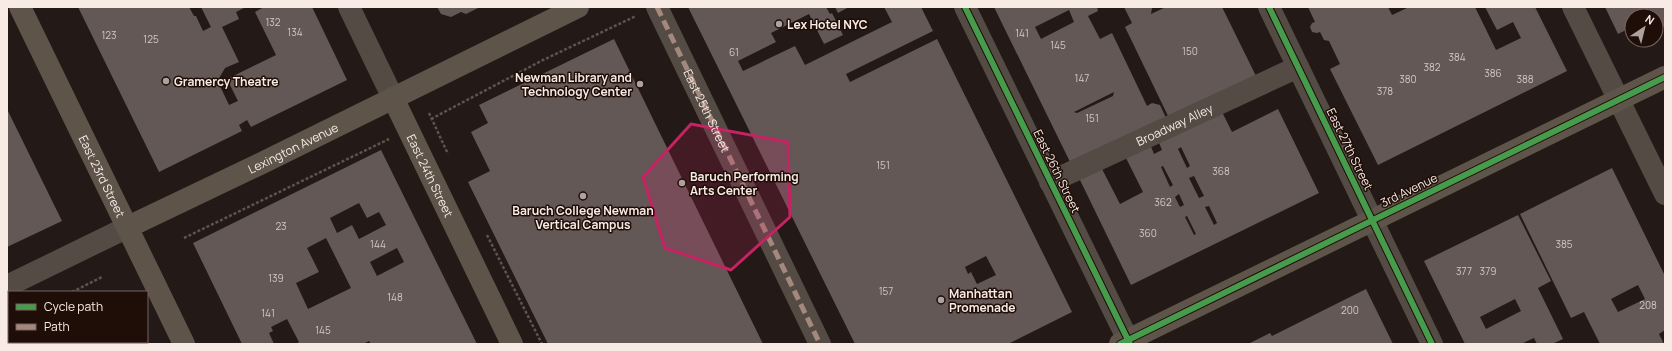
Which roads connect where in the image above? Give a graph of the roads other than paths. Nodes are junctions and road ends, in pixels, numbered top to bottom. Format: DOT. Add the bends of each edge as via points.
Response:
graph roads {
  1 [pos="20,7"];
  2 [pos="349,7"];
  3 [pos="578,7"];
  4 [pos="965,7"];
  5 [pos="1269,7"];
  6 [pos="1574,7"];
  7 [pos="648,10"];
  8 [pos="1298,67"];
  9 [pos="1665,77"];
  10 [pos="394,98"];
  11 [pos="1619,100"];
  12 [pos="1050,182"];
  13 [pos="1665,194"];
  14 [pos="1372,220"];
  15 [pos="128,227"];
  16 [pos="7,286"];
  17 [pos="1126,343"];
  18 [pos="184,344"];
  19 [pos="512,344"];
  20 [pos="820,344"];
  21 [pos="1432,344"];
  1 -- 15 [label="main road, East 23rd Street"];
  2 -- 10 [label="street, East 24th Street"];
  3 -- 10 [label="main road, Lexington Avenue"];
  4 -- 12 [label="street, East 26th Street"];
  5 -- 8 [label="street, East 27th Street"];
  6 -- 11 [label="street"];
  7 -- 20 [label="street, East 25th Street"];
  8 -- 12 [label="street, Broadway Alley"];
  8 -- 14 [label="street, East 27th Street"];
  9 -- 11 [label="main road, 3rd Avenue"];
  10 -- 15 [label="main road, Lexington Avenue"];
  10 -- 19 [label="main road, East 24th Street"];
  11 -- 13 [label="street"];
  11 -- 14 [label="main road, 3rd Avenue"];
  12 -- 17 [label="street, East 26th Street"];
  14 -- 17 [label="main road, 3rd Avenue"];
  14 -- 21 [label="street, East 27th Street"];
  15 -- 16 [label="street, Lexington Avenue"];
  15 -- 18 [label="main road, East 23rd Street"];
}
